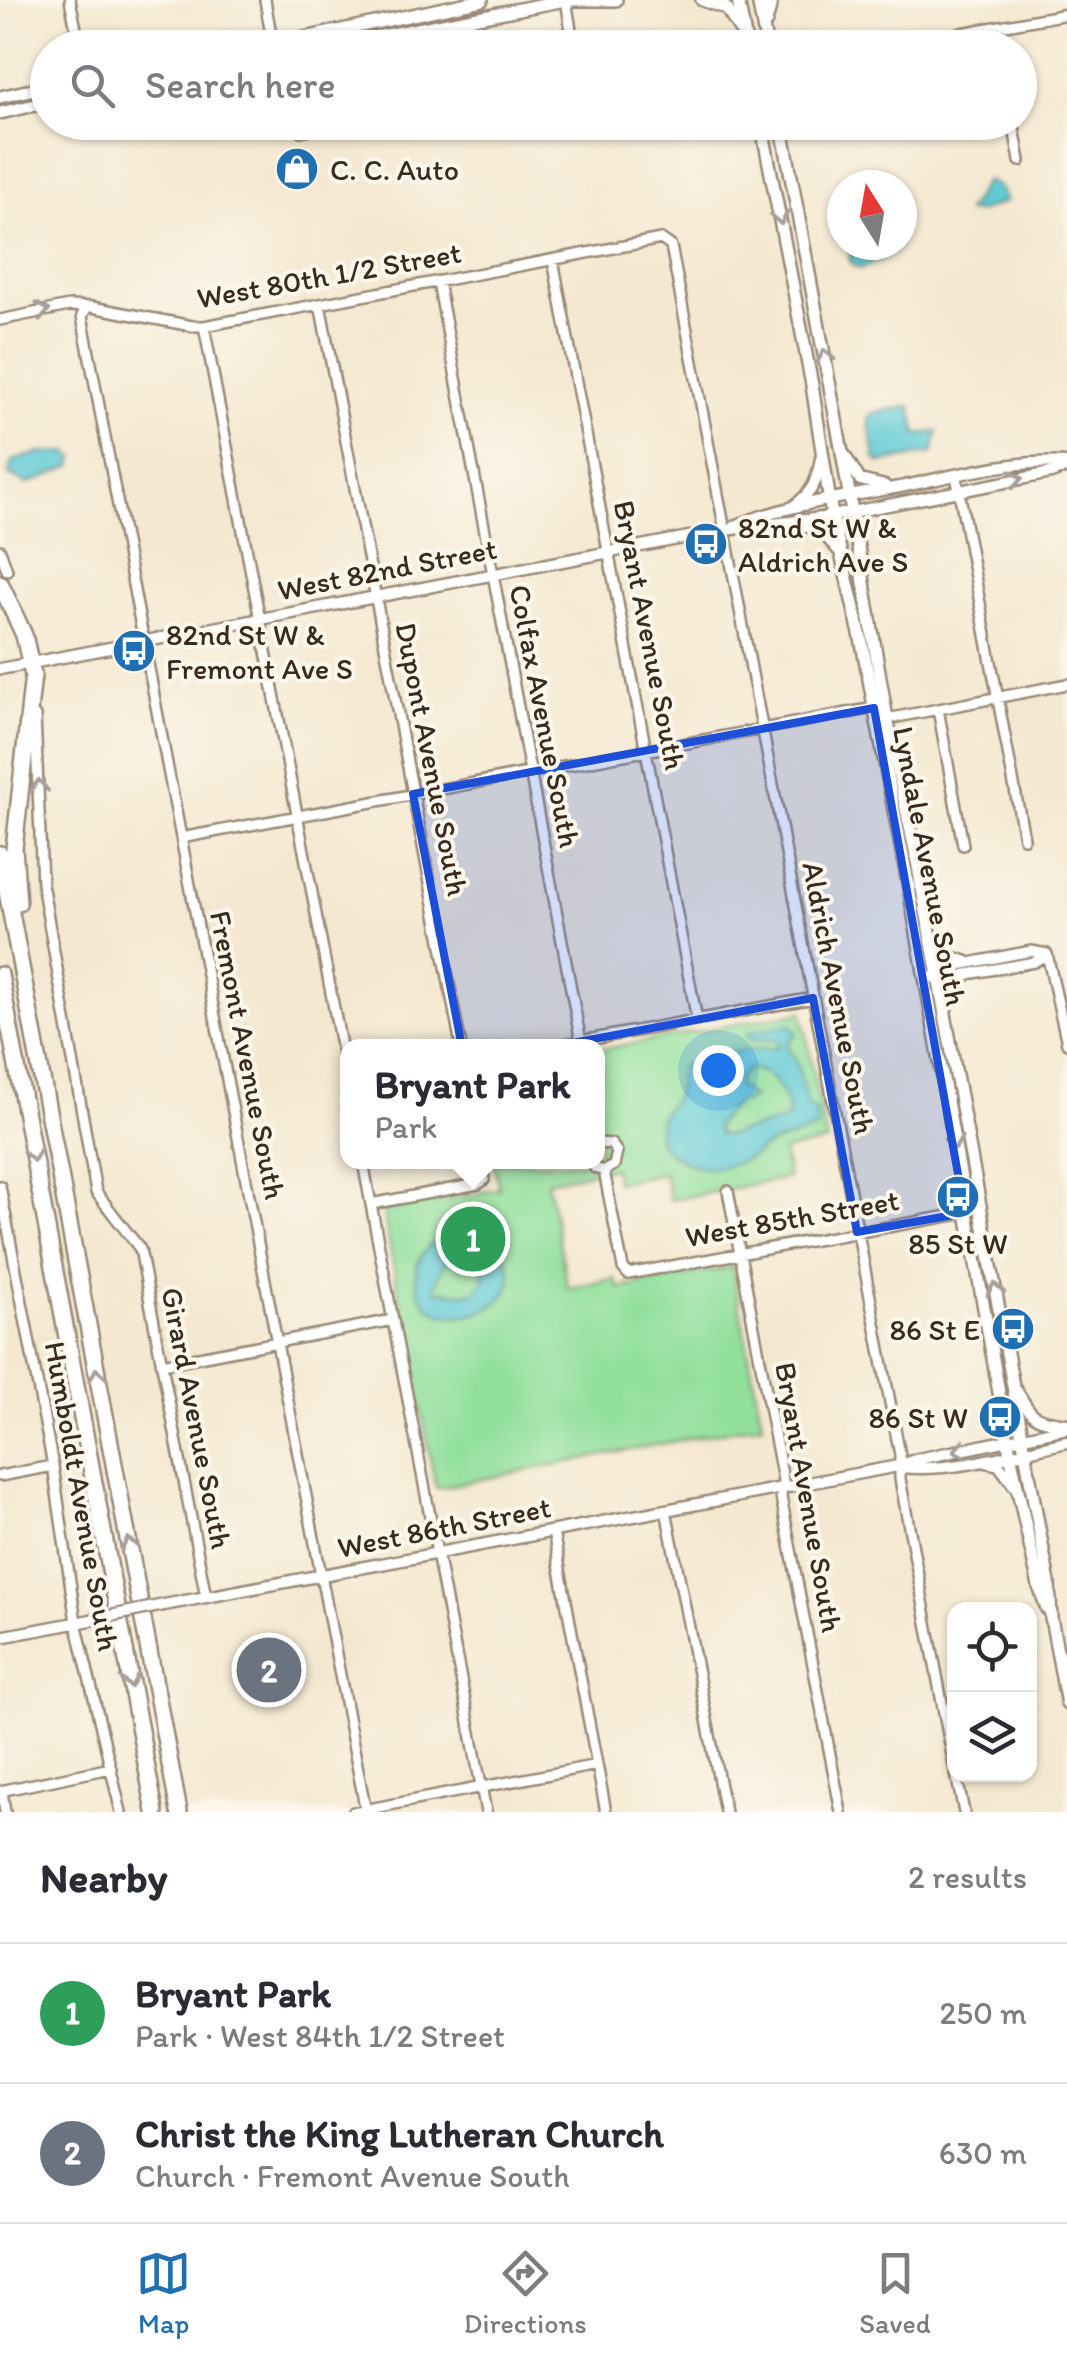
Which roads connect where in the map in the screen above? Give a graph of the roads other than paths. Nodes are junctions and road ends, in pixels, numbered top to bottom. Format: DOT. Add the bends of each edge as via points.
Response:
graph roads {
  1 [pos="70,0"];
  2 [pos="265,0"];
  3 [pos="482,0"];
  4 [pos="567,0"];
  5 [pos="616,0"];
  6 [pos="702,0"];
  7 [pos="738,0"];
  8 [pos="758,0"];
  9 [pos="772,0"];
  10 [pos="1067,14"];
  11 [pos="995,27"];
  12 [pos="76,30"];
  13 [pos="270,30"];
  14 [pos="346,30"];
  15 [pos="413,30"];
  16 [pos="571,30"];
  17 [pos="739,30"];
  18 [pos="744,30"];
  19 [pos="764,30"];
  20 [pos="764,30"];
  21 [pos="980,30"];
  22 [pos="995,30"];
  23 [pos="30,90"];
  24 [pos="0,97"];
  25 [pos="30,106"];
  26 [pos="0,113"];
  27 [pos="765,140"];
  28 [pos="784,140"];
  29 [pos="1016,140"];
  30 [pos="1020,161"];
  31 [pos="668,241"];
  32 [pos="554,260"];
  33 [pos="438,282"];
  34 [pos="320,304"];
  35 [pos="86,309"];
  36 [pos="0,320"];
  37 [pos="204,326"];
  38 [pos="842,452"];
  39 [pos="821,457"];
  40 [pos="1067,465"];
  41 [pos="956,475"];
  42 [pos="902,486"];
  43 [pos="959,489"];
  44 [pos="849,496"];
  45 [pos="829,500"];
  46 [pos="791,508"];
  47 [pos="852,512"];
  48 [pos="832,516"];
  49 [pos="790,523"];
  50 [pos="725,530"];
  51 [pos="0,550"];
  52 [pos="839,552"];
  53 [pos="608,553"];
  54 [pos="493,575"];
  55 [pos="4,576"];
  56 [pos="376,597"];
  57 [pos="260,619"];
  58 [pos="144,641"];
  59 [pos="31,664"];
  60 [pos="0,669"];
  61 [pos="1067,684"];
  62 [pos="33,687"];
  63 [pos="998,698"];
  64 [pos="874,708"];
  65 [pos="938,709"];
  66 [pos="887,719"];
  67 [pos="762,729"];
  68 [pos="646,750"];
  69 [pos="530,772"];
  70 [pos="413,794"];
  71 [pos="297,816"];
  72 [pos="182,838"];
  73 [pos="1024,838"];
  74 [pos="963,845"];
  75 [pos="0,854"];
  76 [pos="931,938"];
  77 [pos="18,947"];
  78 [pos="1047,954"];
  79 [pos="974,962"];
  80 [pos="970,974"];
  81 [pos="932,977"];
  82 [pos="1,982"];
  83 [pos="814,998"];
  84 [pos="946,1016"];
  85 [pos="697,1020"];
  86 [pos="460,1039"];
  87 [pos="580,1039"];
  88 [pos="597,1039"];
  89 [pos="340,1040"];
  90 [pos="1067,1044"];
  91 [pos="605,1144"];
  92 [pos="364,1169"];
  93 [pos="483,1169"];
  94 [pos="599,1169"];
  95 [pos="604,1171"];
  96 [pos="728,1191"];
  97 [pos="1,1194"];
  98 [pos="372,1204"];
  99 [pos="965,1212"];
  100 [pos="858,1232"];
  101 [pos="740,1253"];
  102 [pos="393,1320"];
  103 [pos="277,1342"];
  104 [pos="162,1364"];
  105 [pos="1013,1385"];
  106 [pos="1067,1426"];
  107 [pos="1022,1437"];
  108 [pos="1008,1440"];
  109 [pos="1067,1442"];
  110 [pos="1025,1451"];
  111 [pos="1010,1454"];
  112 [pos="974,1461"];
  113 [pos="54,1466"];
  114 [pos="898,1466"];
  115 [pos="0,1476"];
  116 [pos="782,1488"];
  117 [pos="1018,1490"];
  118 [pos="666,1510"];
  119 [pos="553,1532"];
  120 [pos="437,1553"];
  121 [pos="321,1575"];
  122 [pos="206,1597"];
  123 [pos="1050,1618"];
  124 [pos="76,1622"];
  125 [pos="0,1636"];
  126 [pos="1067,1704"];
  127 [pos="947,1728"];
  128 [pos="597,1765"];
  129 [pos="112,1768"];
  130 [pos="958,1782"];
  131 [pos="482,1788"];
  132 [pos="1,1791"];
  133 [pos="365,1811"];
  134 [pos="6,1812"];
  135 [pos="121,1812"];
  136 [pos="155,1812"];
  137 [pos="179,1812"];
  138 [pos="353,1812"];
  139 [pos="486,1812"];
  140 [pos="606,1812"];
  141 [pos="725,1812"];
  142 [pos="840,1812"];
  143 [pos="964,1812"];
  1 -- 12 [label="street"];
  2 -- 13 [label="street"];
  3 -- 14 [label="main road"];
  4 -- 5 [label="main road"];
  4 -- 15 [label="main road"];
  4 -- 16 [label="street"];
  6 -- 17 [label="main road" via="726,8"];
  7 -- 18 [label="main road"];
  8 -- 19 [label="main road"];
  9 -- 20 [label="main road"];
  10 -- 11 [label="street"];
  11 -- 21 [label="street"];
  11 -- 22 [label="street"];
  23 -- 24 [label="main road"];
  25 -- 26 [label="main road"];
  27 -- 39 [label="main road, Lyndale Avenue South, one-way"];
  38 -- 28 [label="main road, Lyndale Avenue South, one-way"];
  29 -- 30 [label="street"];
  31 -- 32 [label="street, West 80th 1/2 Street"];
  31 -- 50 [label="street, Aldrich Avenue South"];
  32 -- 33 [label="street, West 80th 1/2 Street"];
  32 -- 53 [label="street, Bryant Avenue South"];
  33 -- 34 [label="street, West 80th 1/2 Street"];
  33 -- 54 [label="street, Colfax Avenue South"];
  34 -- 37 [label="street, West 80th 1/2 Street"];
  34 -- 56 [label="street, Dupont Avenue South"];
  36 -- 35 [label="street, West 80th 1/2 Street, one-way" via="69,306"];
  35 -- 37 [label="street, West 80th 1/2 Street"];
  35 -- 58 [label="street, Fremont Avenue South" via="82,316"];
  37 -- 57 [label="street"];
  38 -- 42 [label="street" via="864,483"];
  38 -- 44 [label="main road, Lyndale Avenue South"];
  39 -- 45 [label="main road, Lyndale Avenue South"];
  39 -- 46 [label="street" via="816,484"];
  40 -- 41 [label="street, West 82nd Street"];
  43 -- 40 [label="street, West 82nd Street, one-way" via="1052,474"];
  41 -- 42 [label="street, West 82nd Street"];
  41 -- 43 [label="street"];
  42 -- 44 [label="street, West 82nd Street"];
  43 -- 47 [label="street, West 82nd Street"];
  43 -- 63 [label="street"];
  44 -- 45 [label="street, West 82nd Street"];
  44 -- 47 [label="main road, Lyndale Avenue South"];
  45 -- 46 [label="street, West 82nd Street"];
  45 -- 48 [label="main road, Lyndale Avenue South"];
  46 -- 50 [label="street, West 82nd Street"];
  47 -- 48 [label="street, West 82nd Street"];
  47 -- 66 [label="main road, Lyndale Avenue South"];
  48 -- 49 [label="street, West 82nd Street"];
  48 -- 52 [label="main road, Lyndale Avenue South"];
  49 -- 50 [label="street, West 82nd Street"];
  49 -- 52 [label="street" via="821,531"];
  50 -- 53 [label="street, West 82nd Street"];
  50 -- 67 [label="street, Aldrich Avenue South"];
  51 -- 55 [label="street"];
  52 -- 64 [label="main road, Lyndale Avenue South"];
  53 -- 54 [label="street, West 82nd Street"];
  53 -- 68 [label="street, Bryant Avenue South"];
  54 -- 56 [label="street, West 82nd Street"];
  54 -- 69 [label="street, Colfax Avenue South"];
  55 -- 59 [label="highway"];
  56 -- 57 [label="street, West 82nd Street"];
  56 -- 70 [label="street, Dupont Avenue South"];
  57 -- 58 [label="street, West 82nd Street"];
  57 -- 71 [label="street"];
  58 -- 59 [label="street, West 82nd Street"];
  58 -- 72 [label="street, Fremont Avenue South"];
  59 -- 60 [label="street, West 82nd Street"];
  59 -- 62 [label="highway"];
  61 -- 63 [label="street"];
  62 -- 77 [label="highway" via="14,849"];
  104 -- 62 [label="street, Girard Avenue South, one-way" via="140,1249 96,1192 42,884"];
  63 -- 65 [label="street"];
  63 -- 73 [label="street"];
  64 -- 67 [label="street"];
  64 -- 81 [label="main road, Lyndale Avenue South"];
  65 -- 66 [label="street"];
  65 -- 74 [label="street"];
  66 -- 76 [label="main road, Lyndale Avenue South"];
  67 -- 68 [label="street"];
  67 -- 83 [label="street, Aldrich Avenue South"];
  68 -- 69 [label="street"];
  68 -- 85 [label="street, Bryant Avenue South"];
  69 -- 70 [label="street"];
  69 -- 87 [label="street, Colfax Avenue South"];
  70 -- 71 [label="street"];
  70 -- 86 [label="street, Dupont Avenue South"];
  71 -- 72 [label="street"];
  71 -- 89 [label="street"];
  72 -- 103 [label="street, Fremont Avenue South"];
  75 -- 77 [label="highway"];
  76 -- 79 [label="street" via="947,955"];
  76 -- 81 [label="main road, Lyndale Avenue South"];
  137 -- 77 [label="highway, one-way"];
  78 -- 79 [label="street"];
  78 -- 80 [label="street"];
  78 -- 90 [label="street"];
  79 -- 81 [label="street"];
  80 -- 81 [label="street"];
  80 -- 84 [label="street" via="952,988"];
  81 -- 84 [label="main road, Lyndale Avenue South"];
  81 -- 99 [label="main road, Lyndale Avenue South, one-way"];
  82 -- 136 [label="highway, one-way"];
  83 -- 85 [label="street"];
  83 -- 100 [label="street, Aldrich Avenue South"];
  105 -- 84 [label="main road, Lyndale Avenue South, one-way"];
  85 -- 88 [label="street"];
  91 -- 95 [label="street" via="617,1152 614,1166"];
  92 -- 98 [label="street"];
  93 -- 98 [label="street" via="484,1180"];
  94 -- 95 [label="street"];
  95 -- 101 [label="street, West 85th Street" via="628,1274"];
  96 -- 101 [label="street, Bryant Avenue South"];
  97 -- 113 [label="street, Humboldt Avenue South"];
  98 -- 102 [label="street"];
  99 -- 100 [label="street, West 85th Street"];
  99 -- 108 [label="main road, Lyndale Avenue South"];
  100 -- 101 [label="street, West 85th Street"];
  100 -- 114 [label="street, Aldrich Avenue South"];
  101 -- 116 [label="street, Bryant Avenue South"];
  102 -- 103 [label="street"];
  102 -- 120 [label="street"];
  103 -- 104 [label="street"];
  103 -- 121 [label="street, Fremont Avenue South"];
  104 -- 122 [label="street, Girard Avenue South"];
  105 -- 106 [label="street" via="1034,1416"];
  105 -- 107 [label="main road, Lyndale Avenue South"];
  106 -- 107 [label="street, West 86th Street"];
  107 -- 108 [label="street, West 86th Street"];
  107 -- 110 [label="main road, Lyndale Avenue South"];
  108 -- 111 [label="main road, Lyndale Avenue South"];
  108 -- 114 [label="street, West 86th Street, one-way"];
  109 -- 110 [label="street, West 86th Street"];
  110 -- 111 [label="street, West 86th Street"];
  110 -- 123 [label="main road, Lyndale Avenue South"];
  111 -- 112 [label="street, West 86th Street"];
  111 -- 117 [label="main road, Lyndale Avenue South"];
  112 -- 114 [label="street, West 86th Street"];
  112 -- 117 [label="street" via="998,1465"];
  113 -- 115 [label="street"];
  113 -- 124 [label="street, Humboldt Avenue South"];
  114 -- 116 [label="street, West 86th Street"];
  114 -- 127 [label="street, Aldrich Avenue South"];
  116 -- 118 [label="street, West 86th Street"];
  116 -- 142 [label="street, Bryant Avenue South"];
  117 -- 123 [label="main road, Lyndale Avenue South"];
  118 -- 119 [label="street, West 86th Street"];
  118 -- 141 [label="street"];
  119 -- 120 [label="street, West 86th Street"];
  119 -- 128 [label="street"];
  120 -- 121 [label="street, West 86th Street"];
  120 -- 131 [label="street"];
  121 -- 122 [label="street, West 86th Street"];
  121 -- 133 [label="street, Fremont Avenue South"];
  122 -- 124 [label="street, West 86th Street, bridge"];
  123 -- 126 [label="main road, Lyndale Avenue South"];
  124 -- 125 [label="street, West 86th Street"];
  124 -- 129 [label="street, Humboldt Avenue South"];
  128 -- 131 [label="street"];
  128 -- 140 [label="street"];
  129 -- 132 [label="street"];
  129 -- 135 [label="street, Humboldt Avenue South"];
  130 -- 143 [label="street"];
  131 -- 133 [label="street"];
  131 -- 139 [label="street"];
  132 -- 134 [label="street"];
  133 -- 138 [label="street"];
}
